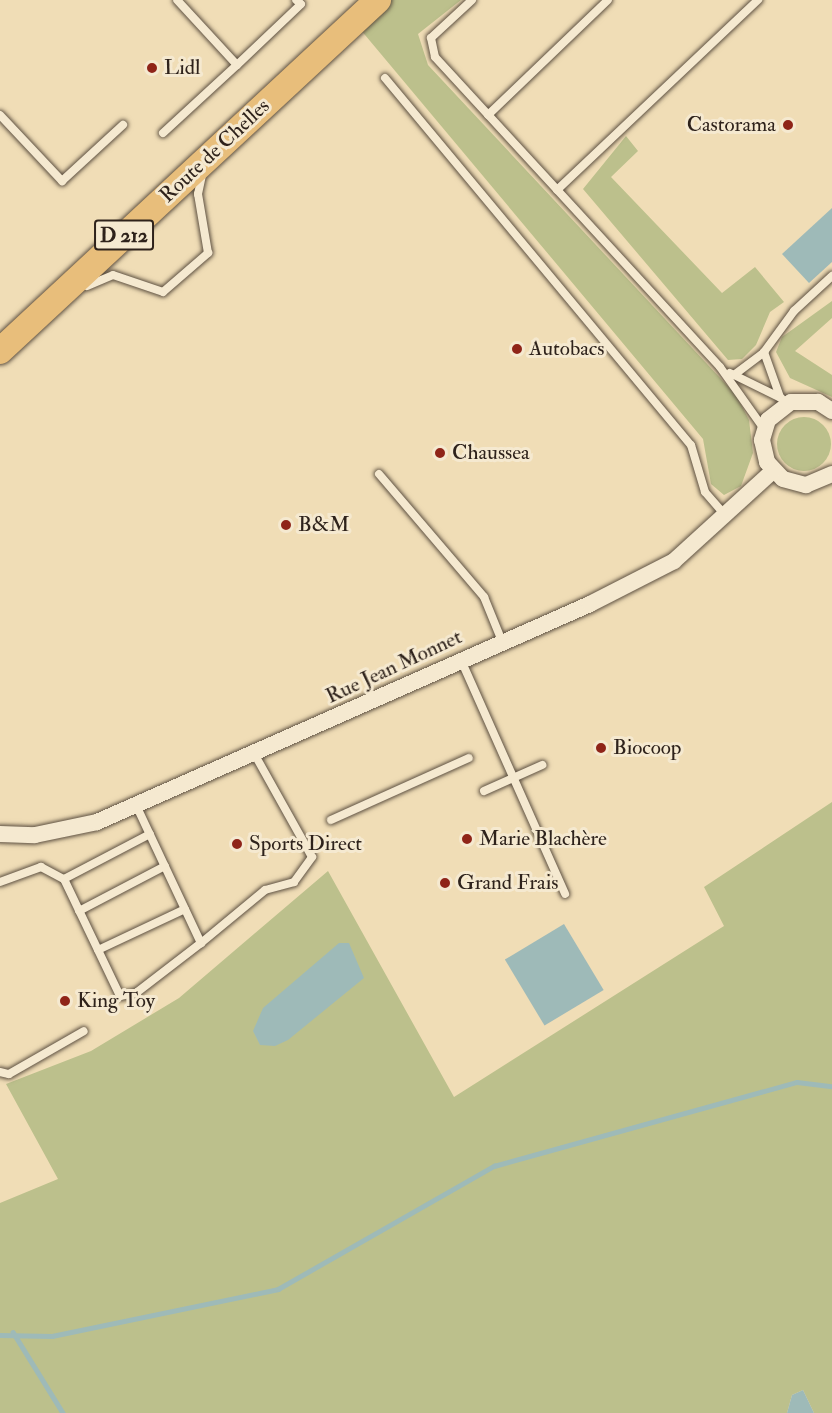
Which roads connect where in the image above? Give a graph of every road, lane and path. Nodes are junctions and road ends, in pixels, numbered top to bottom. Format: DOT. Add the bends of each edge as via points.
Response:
graph roads {
  1 [pos="177,0"];
  2 [pos="296,0"];
  3 [pos="378,0"];
  4 [pos="472,0"];
  5 [pos="608,0"];
  6 [pos="758,0"];
  7 [pos="237,65"];
  8 [pos="385,78"];
  9 [pos="0,115"];
  10 [pos="488,116"];
  11 [pos="123,125"];
  12 [pos="163,133"];
  13 [pos="224,143"];
  14 [pos="557,190"];
  15 [pos="832,276"];
  16 [pos="24,328"];
  17 [pos="0,351"];
  18 [pos="764,352"];
  19 [pos="720,367"];
  20 [pos="734,375"];
  21 [pos="786,400"];
  22 [pos="832,411"];
  23 [pos="764,429"];
  24 [pos="773,471"];
  25 [pos="379,474"];
  26 [pos="832,474"];
  27 [pos="725,515"];
  28 [pos="502,641"];
  29 [pos="461,660"];
  30 [pos="255,755"];
  31 [pos="469,758"];
  32 [pos="542,765"];
  33 [pos="513,778"];
  34 [pos="484,791"];
  35 [pos="136,805"];
  36 [pos="331,820"];
  37 [pos="0,834"];
  38 [pos="150,834"];
  39 [pos="165,866"];
  40 [pos="64,879"];
  41 [pos="0,882"];
  42 [pos="565,894"];
  43 [pos="185,909"];
  44 [pos="80,911"];
  45 [pos="201,943"];
  46 [pos="98,950"];
  47 [pos="84,1031"];
  48 [pos="0,1072"];
  1 -- 7 [label="lane"];
  2 -- 7 [label="lane" via="301,4"];
  3 -- 13 [label="main road, Route de Chelles / D 212"];
  4 -- 10 [label="lane" via="431,38 430,48"];
  5 -- 10 [label="lane"];
  6 -- 14 [label="lane"];
  7 -- 12 [label="lane"];
  8 -- 27 [label="lane" via="691,445 705,492"];
  9 -- 11 [label="lane" via="62,181"];
  10 -- 14 [label="lane"];
  13 -- 16 [label="main road, Route de Chelles / D 212"];
  13 -- 16 [label="lane" via="200,179 208,253 163,292 113,275 98,278"];
  14 -- 19 [label="lane"];
  15 -- 18 [label="lane" via="795,311"];
  16 -- 17 [label="main road, Route de Chelles / D 212"];
  18 -- 20 [label="lane"];
  18 -- 21 [label="lane"];
  19 -- 20 [label="lane"];
  19 -- 23 [label="lane"];
  20 -- 21 [label="lane"];
  21 -- 22 [label="street" via="818,402"];
  21 -- 23 [label="street"];
  23 -- 24 [label="street" via="763,451"];
  24 -- 26 [label="street" via="806,485"];
  24 -- 27 [label="street, Rue Jean Monnet"];
  25 -- 28 [label="lane" via="483,597"];
  27 -- 28 [label="street, Rue Jean Monnet" via="657,571"];
  28 -- 29 [label="street, Rue Jean Monnet"];
  29 -- 30 [label="street, Rue Jean Monnet"];
  29 -- 33 [label="lane"];
  30 -- 35 [label="street, Rue Jean Monnet"];
  30 -- 45 [label="lane" via="312,857 294,882 266,890"];
  31 -- 36 [label="lane"];
  32 -- 33 [label="lane"];
  33 -- 34 [label="lane"];
  33 -- 42 [label="lane"];
  35 -- 37 [label="street, Rue Jean Monnet" via="65,830"];
  35 -- 38 [label="lane"];
  38 -- 39 [label="lane"];
  38 -- 40 [label="lane"];
  39 -- 43 [label="lane"];
  39 -- 44 [label="lane"];
  40 -- 41 [label="lane" via="40,867"];
  40 -- 44 [label="lane"];
  43 -- 45 [label="lane"];
  43 -- 46 [label="lane"];
  44 -- 46 [label="lane"];
  45 -- 46 [label="lane" via="136,993 120,996"];
  47 -- 48 [label="lane" via="9,1074"];
}
